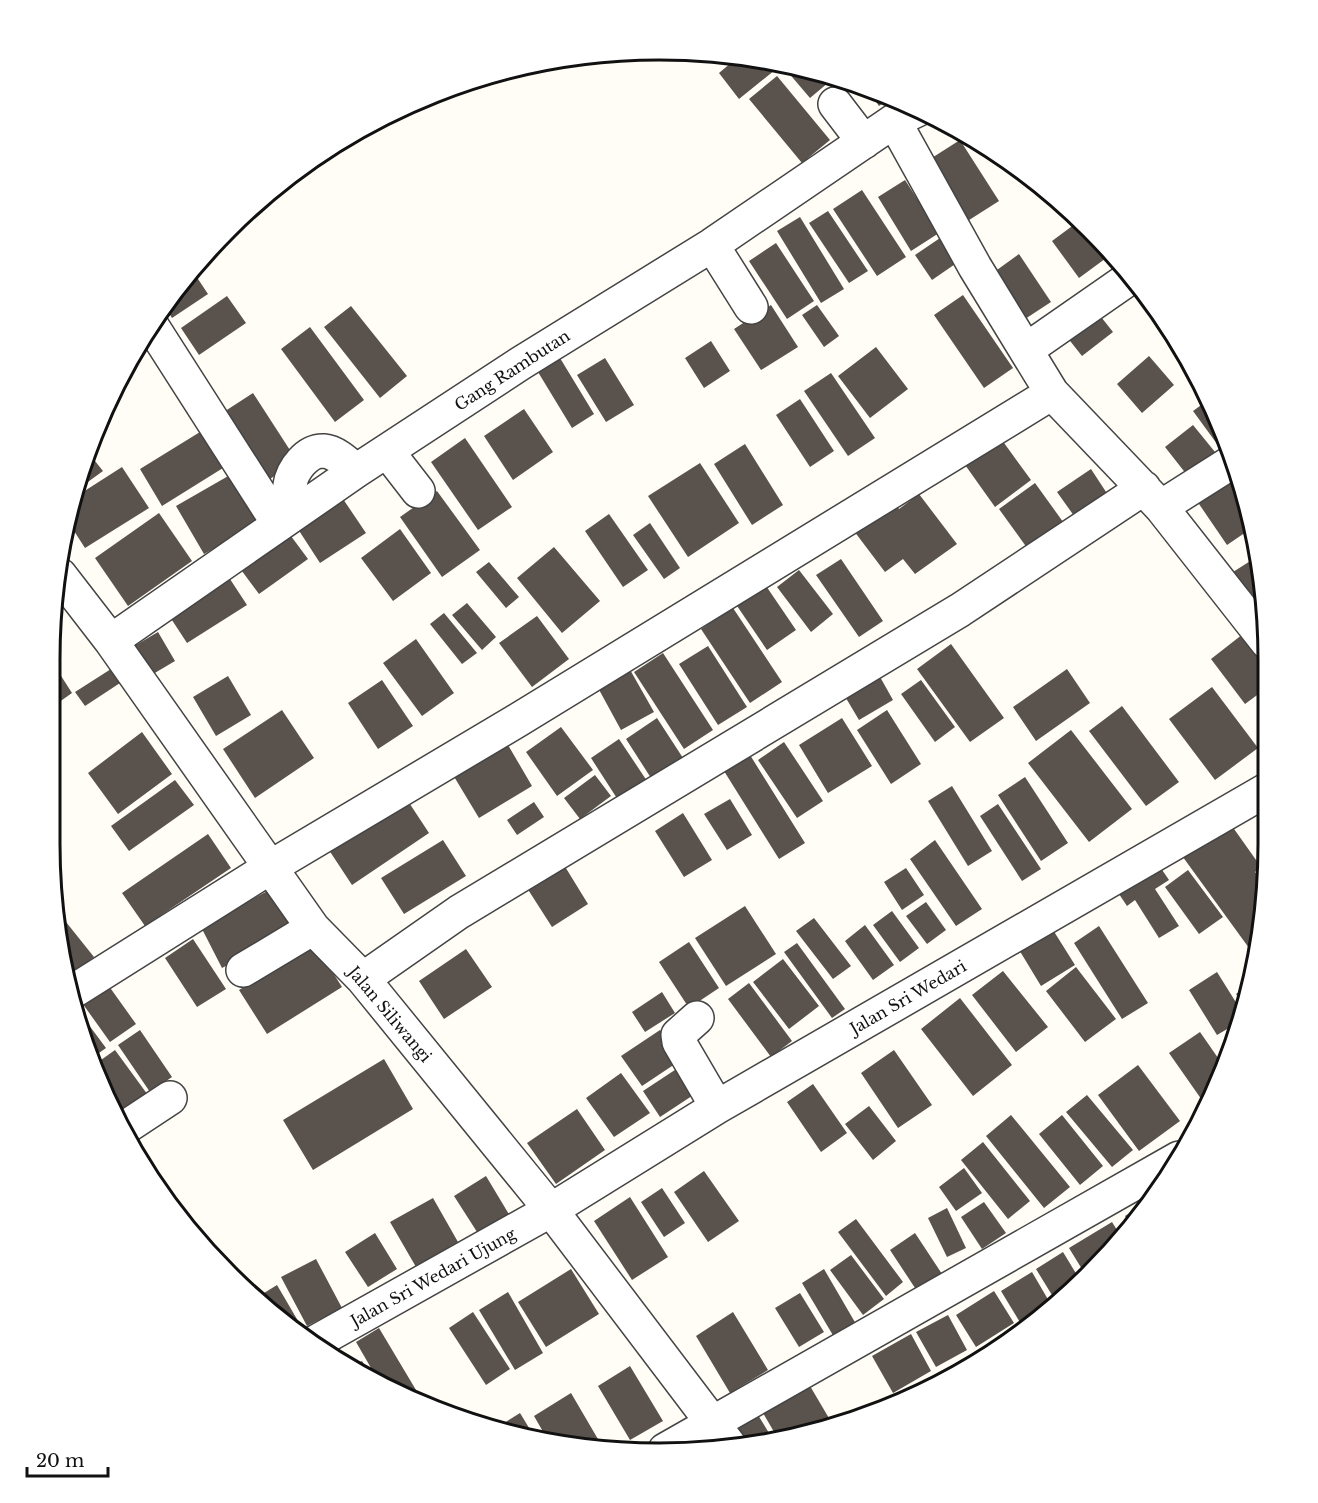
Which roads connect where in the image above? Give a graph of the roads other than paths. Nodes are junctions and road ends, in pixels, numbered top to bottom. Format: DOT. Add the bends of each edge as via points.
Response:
graph roads {
  1 [pos="835,104"];
  2 [pos="907,115"];
  3 [pos="864,142"];
  4 [pos="712,245"];
  5 [pos="1124,282"];
  6 [pos="751,307"];
  7 [pos="157,333"];
  8 [pos="1026,350"];
  9 [pos="1052,393"];
  10 [pos="387,451"];
  11 [pos="1225,464"];
  12 [pos="418,491"];
  13 [pos="1152,498"];
  14 [pos="286,518"];
  15 [pos="64,591"];
  16 [pos="1257,630"];
  17 [pos="111,641"];
  18 [pos="1258,795"];
  19 [pos="269,868"];
  20 [pos="313,928"];
  21 [pos="243,970"];
  22 [pos="363,979"];
  23 [pos="78,988"];
  24 [pos="697,1018"];
  25 [pos="170,1098"];
  26 [pos="717,1107"];
  27 [pos="130,1124"];
  28 [pos="1163,1168"];
  29 [pos="551,1210"];
  30 [pos="322,1339"];
  31 [pos="722,1435"];
  32 [pos="695,1442"];
  1 -- 3 [label="street"];
  2 -- 3 [label="street, Gang Rambutan"];
  2 -- 8 [label="street" via="975,267"];
  3 -- 4 [label="street, Gang Rambutan"];
  4 -- 6 [label="street"];
  4 -- 10 [label="street, Gang Rambutan"];
  5 -- 8 [label="street"];
  7 -- 14 [label="street"];
  8 -- 9 [label="street"];
  9 -- 13 [label="street"];
  9 -- 19 [label="street" via="529,714"];
  10 -- 12 [label="street"];
  10 -- 14 [label="street, Gang Rambutan"];
  11 -- 13 [label="street"];
  13 -- 16 [label="street"];
  13 -- 22 [label="street" via="459,912"];
  14 -- 17 [label="street, Gang Rambutan"];
  15 -- 17 [label="street, Jalan Siliwangi"];
  17 -- 19 [label="street, Jalan Siliwangi"];
  18 -- 26 [label="street, Jalan Sri Wedari"];
  19 -- 20 [label="street, Jalan Siliwangi"];
  19 -- 23 [label="street"];
  20 -- 21 [label="street"];
  20 -- 22 [label="street, Jalan Siliwangi"];
  22 -- 29 [label="street, Jalan Siliwangi"];
  24 -- 26 [label="street" via="678,1035 679,1042"];
  25 -- 27 [label="street"];
  26 -- 29 [label="street, Jalan Sri Wedari"];
  28 -- 31 [label="street"];
  29 -- 30 [label="street, Jalan Sri Wedari Ujung"];
  29 -- 31 [label="street, Jalan Siliwangi"];
  31 -- 32 [label="street"];
}
